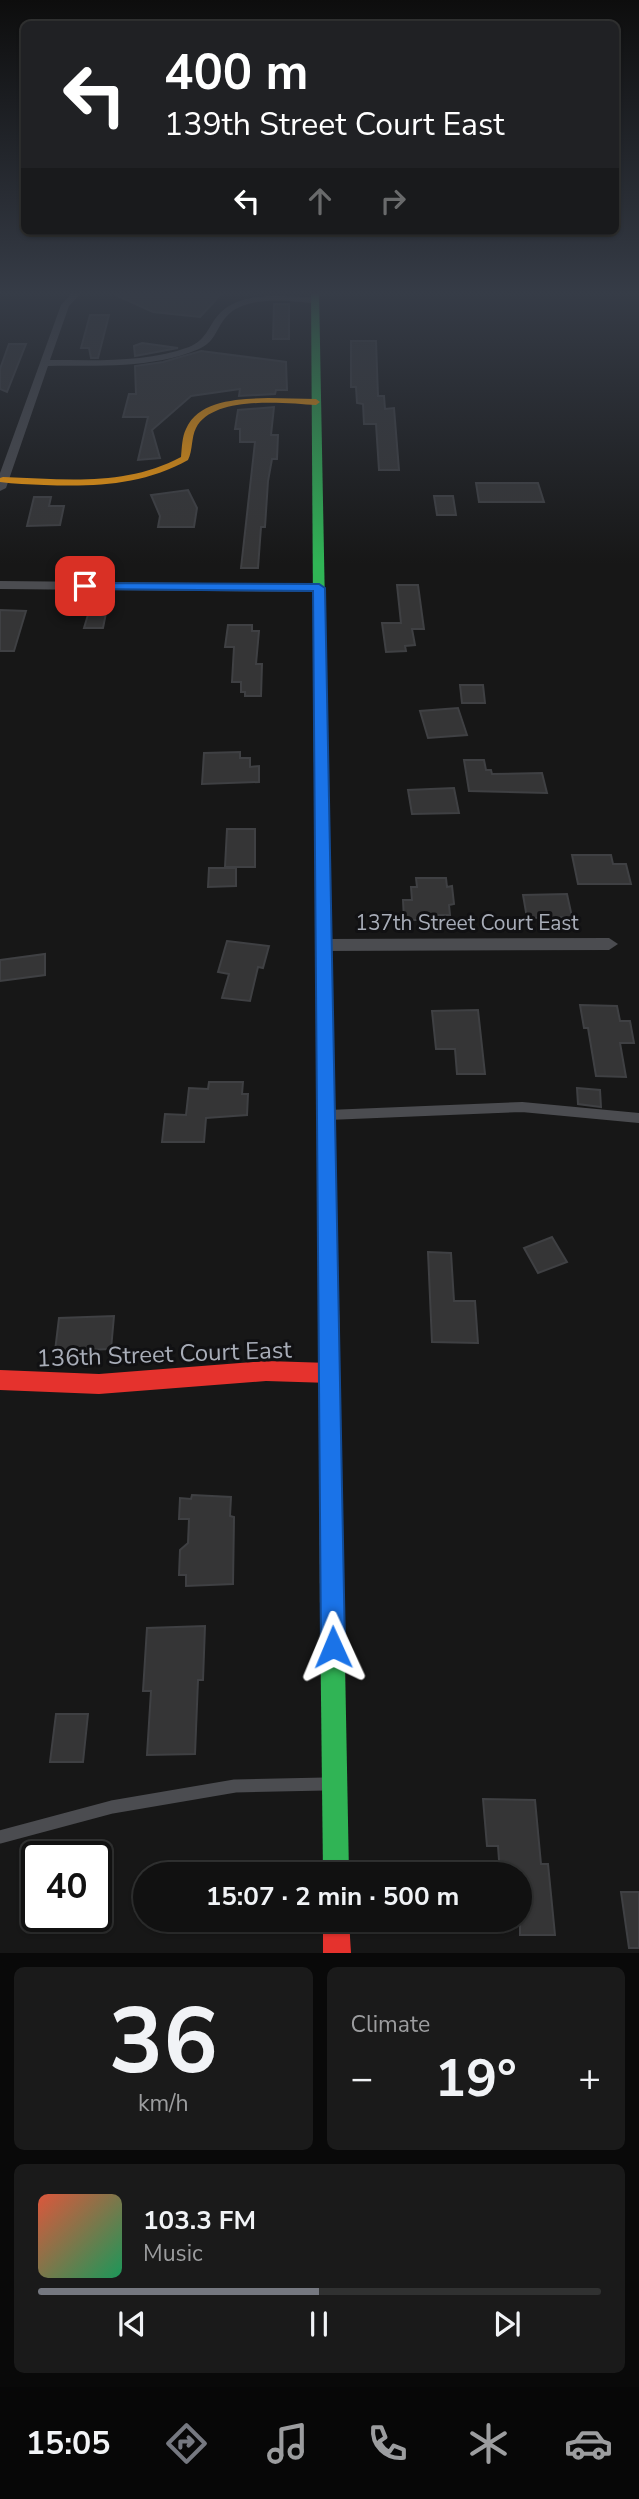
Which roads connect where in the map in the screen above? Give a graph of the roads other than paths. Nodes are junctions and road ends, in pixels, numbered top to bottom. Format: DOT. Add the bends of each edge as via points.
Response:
graph roads {
  1 [pos="37,382"];
  2 [pos="316,382"];
  3 [pos="316,402"];
  4 [pos="1,484"];
  5 [pos="0,585"];
  6 [pos="319,588"];
  7 [pos="609,944"];
  8 [pos="324,945"];
  9 [pos="327,1115"];
  10 [pos="639,1118"];
  11 [pos="330,1373"];
  12 [pos="0,1380"];
  13 [pos="335,1783"];
  14 [pos="0,1837"];
  15 [pos="336,1862"];
  16 [pos="336,1932"];
  17 [pos="337,1953"];
  1 -- 4 [label="street"];
  2 -- 3 [label="street"];
  3 -- 4 [label="street" via="253,402 208,411 192,426 185,458 154,475"];
  3 -- 6 [label="street"];
  5 -- 6 [label="street"];
  6 -- 8 [label="street"];
  7 -- 8 [label="street, 137th Street Court East"];
  8 -- 9 [label="street"];
  9 -- 10 [label="lane" via="522,1107"];
  9 -- 11 [label="street"];
  11 -- 12 [label="street, 136th Street Court East" via="265,1371 99,1384"];
  11 -- 13 [label="street"];
  13 -- 14 [label="lane" via="235,1786 112,1807"];
  13 -- 15 [label="street"];
  16 -- 17 [label="street"];
}
